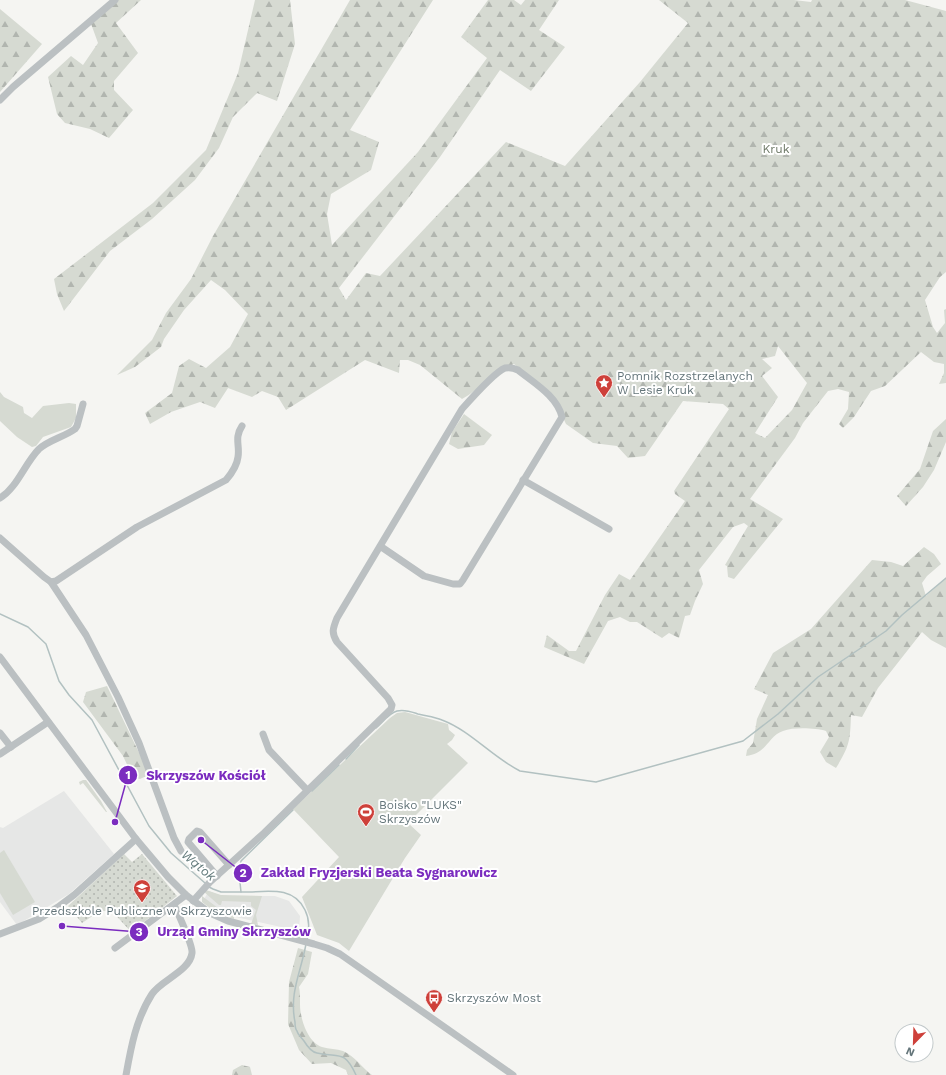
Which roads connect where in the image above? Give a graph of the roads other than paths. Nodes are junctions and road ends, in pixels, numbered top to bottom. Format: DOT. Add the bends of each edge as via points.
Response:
graph roads {
  1 [pos="115,0"];
  2 [pos="0,100"];
  3 [pos="83,404"];
  4 [pos="242,426"];
  5 [pos="523,480"];
  6 [pos="0,498"];
  7 [pos="609,529"];
  8 [pos="0,538"];
  9 [pos="380,546"];
  10 [pos="51,582"];
  11 [pos="0,657"];
  12 [pos="48,722"];
  13 [pos="0,733"];
  14 [pos="263,734"];
  15 [pos="11,747"];
  16 [pos="0,754"];
  17 [pos="307,790"];
  18 [pos="136,839"];
  19 [pos="181,851"];
  20 [pos="229,865"];
  21 [pos="217,876"];
  22 [pos="186,895"];
  23 [pos="193,901"];
  24 [pos="174,905"];
  25 [pos="0,934"];
  26 [pos="115,948"];
  27 [pos="126,1075"];
  28 [pos="513,1075"];
  1 -- 2 [label="street"];
  3 -- 6 [label="street" via="75,429 41,448"];
  4 -- 10 [label="street" via="237,436 238,460 235,469 226,480 138,527"];
  5 -- 7 [label="street"];
  5 -- 9 [label="street" via="460,584 424,576"];
  5 -- 9 [label="street" via="562,417 557,405 547,394 518,370 505,368 485,384 462,409"];
  8 -- 10 [label="street"];
  9 -- 17 [label="street" via="337,618 332,632 337,642 392,706"];
  10 -- 19 [label="street" via="86,635 118,697 139,743"];
  11 -- 12 [label="street"];
  12 -- 15 [label="street"];
  12 -- 18 [label="street"];
  13 -- 15 [label="street"];
  14 -- 17 [label="street" via="269,750"];
  15 -- 16 [label="street"];
  17 -- 20 [label="street"];
  18 -- 22 [label="street"];
  18 -- 25 [label="street" via="58,908 39,919"];
  20 -- 21 [label="street"];
  20 -- 21 [label="street" via="200,832 197,831 188,839 190,845"];
  21 -- 23 [label="street"];
  22 -- 23 [label="street"];
  22 -- 24 [label="street"];
  23 -- 28 [label="street" via="228,921 327,948 346,958"];
  24 -- 26 [label="street"];
  24 -- 27 [label="street" via="190,942 192,954 186,965 150,997 134,1033"];
}
